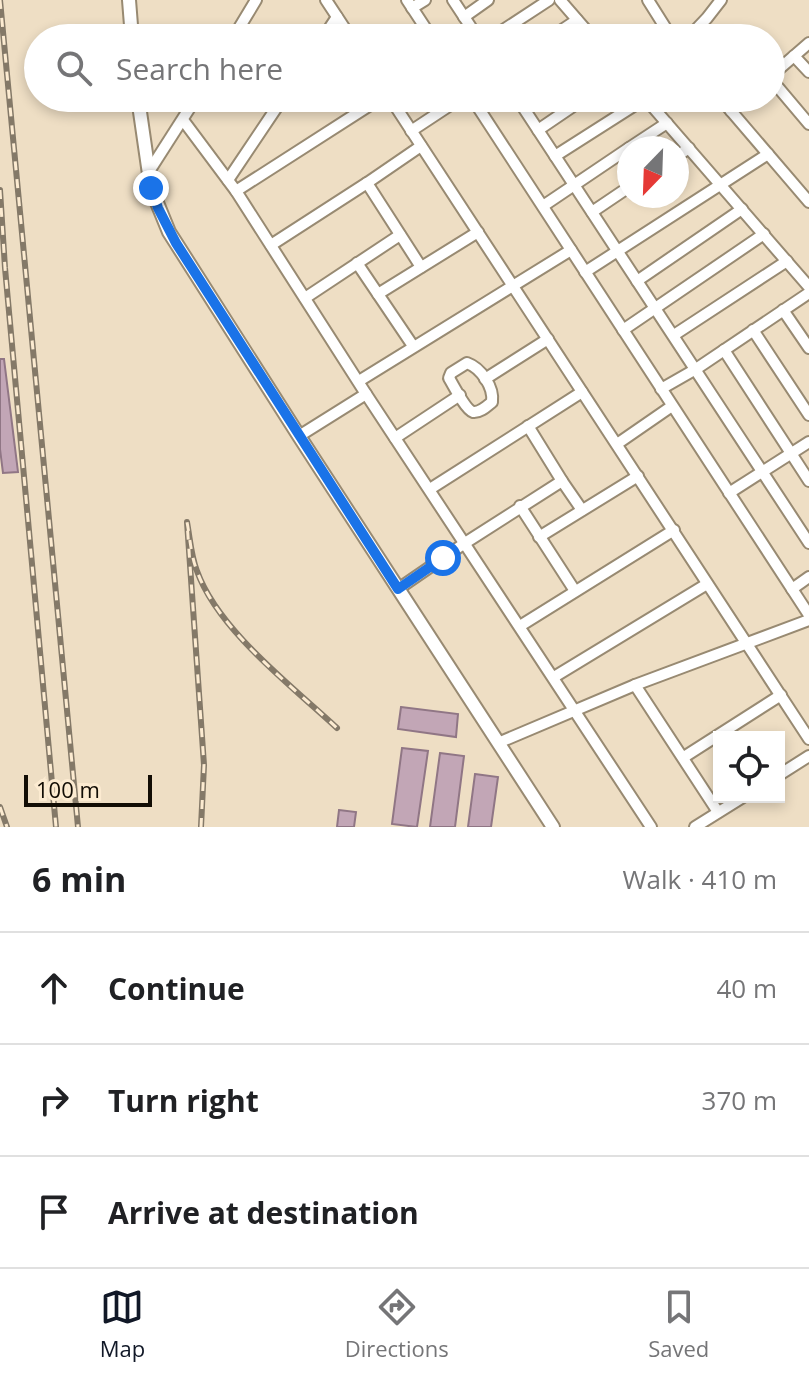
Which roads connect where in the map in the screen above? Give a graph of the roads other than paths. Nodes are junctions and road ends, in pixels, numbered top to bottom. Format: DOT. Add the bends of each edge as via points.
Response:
graph roads {
  1 [pos="129,0"];
  2 [pos="256,0"];
  3 [pos="326,0"];
  4 [pos="425,0"];
  5 [pos="453,0"];
  6 [pos="488,0"];
  7 [pos="549,0"];
  8 [pos="560,0"];
  9 [pos="648,0"];
  10 [pos="721,0"];
  11 [pos="409,4"];
  12 [pos="337,17"];
  13 [pos="464,17"];
  14 [pos="577,20"];
  15 [pos="131,24"];
  16 [pos="241,24"];
  17 [pos="332,24"];
  18 [pos="342,24"];
  19 [pos="423,24"];
  20 [pos="469,24"];
  21 [pos="512,24"];
  22 [pos="571,24"];
  23 [pos="581,24"];
  24 [pos="662,24"];
  25 [pos="701,24"];
  26 [pos="809,43"];
  27 [pos="794,56"];
  28 [pos="785,65"];
  29 [pos="809,72"];
  30 [pos="785,95"];
  31 [pos="140,112"];
  32 [pos="188,112"];
  33 [pos="274,112"];
  34 [pos="359,112"];
  35 [pos="399,112"];
  36 [pos="440,112"];
  37 [pos="481,112"];
  38 [pos="526,112"];
  39 [pos="564,112"];
  40 [pos="624,112"];
  41 [pos="658,112"];
  42 [pos="732,112"];
  43 [pos="183,120"];
  44 [pos="667,123"];
  45 [pos="809,124"];
  46 [pos="538,130"];
  47 [pos="411,131"];
  48 [pos="647,136"];
  49 [pos="678,136"];
  50 [pos="421,146"];
  51 [pos="689,148"];
  52 [pos="768,154"];
  53 [pos="555,156"];
  54 [pos="617,156"];
  55 [pos="148,173"];
  56 [pos="228,180"];
  57 [pos="367,183"];
  58 [pos="721,184"];
  59 [pos="574,185"];
  60 [pos="236,191"];
  61 [pos="617,195"];
  62 [pos="809,202"];
  63 [pos="543,206"];
  64 [pos="742,209"];
  65 [pos="592,212"];
  66 [pos="478,232"];
  67 [pos="764,234"];
  68 [pos="400,235"];
  69 [pos="271,245"];
  70 [pos="571,250"];
  71 [pos="618,250"];
  72 [pos="787,261"];
  73 [pos="357,263"];
  74 [pos="421,267"];
  75 [pos="585,272"];
  76 [pos="637,281"];
  77 [pos="513,286"];
  78 [pos="809,287"];
  79 [pos="809,293"];
  80 [pos="378,294"];
  81 [pos="305,298"];
  82 [pos="656,309"];
  83 [pos="783,310"];
  84 [pos="623,330"];
  85 [pos="753,330"];
  86 [pos="674,335"];
  87 [pos="548,339"];
  88 [pos="413,346"];
  89 [pos="809,348"];
  90 [pos="724,350"];
  91 [pos="696,369"];
  92 [pos="485,379"];
  93 [pos="359,381"];
  94 [pos="661,389"];
  95 [pos="582,392"];
  96 [pos="366,394"];
  97 [pos="460,395"];
  98 [pos="672,406"];
  99 [pos="809,415"];
  100 [pos="528,426"];
  101 [pos="299,436"];
  102 [pos="395,438"];
  103 [pos="809,442"];
  104 [pos="617,444"];
  105 [pos="791,454"];
  106 [pos="764,472"];
  107 [pos="638,476"];
  108 [pos="562,481"];
  109 [pos="809,481"];
  110 [pos="430,489"];
  111 [pos="729,493"];
  112 [pos="520,506"];
  113 [pos="582,510"];
  114 [pos="674,530"];
  115 [pos="539,537"];
  116 [pos="465,543"];
  117 [pos="809,543"];
  118 [pos="809,577"];
  119 [pos="707,584"];
  120 [pos="398,589"];
  121 [pos="792,589"];
  122 [pos="575,591"];
  123 [pos="809,618"];
  124 [pos="520,626"];
  125 [pos="746,643"];
  126 [pos="554,677"];
  127 [pos="635,685"];
  128 [pos="781,695"];
  129 [pos="575,709"];
  130 [pos="809,739"];
  131 [pos="498,743"];
  132 [pos="809,756"];
  133 [pos="684,757"];
  134 [pos="785,771"];
  135 [pos="733,803"];
  136 [pos="718,812"];
  137 [pos="553,827"];
  138 [pos="651,827"];
  139 [pos="695,827"];
  1 -- 15 [label="main road"];
  2 -- 16 [label="street"];
  3 -- 12 [label="street"];
  4 -- 11 [label="street"];
  5 -- 13 [label="street"];
  6 -- 13 [label="street"];
  7 -- 21 [label="street"];
  8 -- 14 [label="street"];
  9 -- 24 [label="street"];
  10 -- 25 [label="street"];
  11 -- 19 [label="street"];
  12 -- 17 [label="street"];
  12 -- 18 [label="street"];
  13 -- 20 [label="street"];
  14 -- 22 [label="street"];
  14 -- 23 [label="street"];
  26 -- 27 [label="street"];
  27 -- 28 [label="street"];
  27 -- 29 [label="street"];
  30 -- 45 [label="street"];
  31 -- 55 [label="main road"];
  32 -- 43 [label="street"];
  33 -- 56 [label="street"];
  34 -- 60 [label="street"];
  35 -- 47 [label="street"];
  36 -- 47 [label="street"];
  37 -- 63 [label="street"];
  38 -- 46 [label="street"];
  39 -- 46 [label="street"];
  40 -- 53 [label="street"];
  41 -- 44 [label="street"];
  42 -- 52 [label="street"];
  43 -- 55 [label="street"];
  43 -- 56 [label="street"];
  44 -- 48 [label="street"];
  44 -- 49 [label="street"];
  46 -- 53 [label="street"];
  47 -- 50 [label="street"];
  50 -- 57 [label="street"];
  50 -- 66 [label="street"];
  51 -- 58 [label="street"];
  52 -- 58 [label="street"];
  52 -- 62 [label="street"];
  53 -- 59 [label="street"];
  54 -- 59 [label="street"];
  55 -- 101 [label="main road" via="169,232"];
  56 -- 60 [label="street"];
  57 -- 68 [label="street"];
  57 -- 69 [label="street"];
  58 -- 64 [label="street"];
  58 -- 71 [label="street"];
  59 -- 63 [label="street"];
  59 -- 65 [label="street"];
  60 -- 69 [label="street"];
  61 -- 65 [label="street"];
  63 -- 70 [label="street"];
  64 -- 67 [label="street"];
  64 -- 76 [label="street"];
  65 -- 71 [label="street"];
  66 -- 74 [label="street"];
  66 -- 77 [label="street"];
  67 -- 72 [label="street"];
  67 -- 82 [label="street"];
  68 -- 73 [label="street"];
  68 -- 74 [label="street"];
  69 -- 81 [label="street"];
  70 -- 75 [label="street"];
  70 -- 77 [label="street"];
  71 -- 75 [label="street"];
  71 -- 76 [label="street"];
  72 -- 78 [label="street"];
  72 -- 86 [label="street"];
  73 -- 80 [label="street"];
  73 -- 81 [label="street"];
  74 -- 80 [label="street"];
  75 -- 84 [label="street"];
  76 -- 82 [label="street"];
  77 -- 87 [label="street"];
  77 -- 88 [label="street"];
  79 -- 83 [label="street"];
  80 -- 88 [label="street"];
  81 -- 93 [label="street"];
  82 -- 84 [label="street"];
  82 -- 86 [label="street"];
  83 -- 85 [label="street"];
  83 -- 89 [label="street"];
  84 -- 94 [label="street"];
  85 -- 90 [label="street"];
  85 -- 99 [label="street"];
  86 -- 91 [label="street"];
  87 -- 92 [label="street"];
  87 -- 95 [label="street"];
  88 -- 93 [label="street"];
  90 -- 91 [label="street"];
  90 -- 105 [label="street"];
  91 -- 94 [label="street"];
  91 -- 106 [label="street"];
  92 -- 97 [label="street" via="492,391 490,404 475,412"];
  92 -- 97 [label="street" via="465,364 449,377"];
  93 -- 96 [label="street"];
  94 -- 98 [label="street"];
  95 -- 100 [label="street"];
  95 -- 104 [label="street"];
  96 -- 101 [label="street"];
  96 -- 102 [label="street"];
  97 -- 102 [label="street"];
  98 -- 104 [label="street"];
  98 -- 111 [label="street"];
  100 -- 108 [label="street"];
  100 -- 110 [label="street"];
  101 -- 120 [label="main road"];
  102 -- 110 [label="street"];
  103 -- 105 [label="street"];
  104 -- 107 [label="street"];
  105 -- 106 [label="street"];
  105 -- 109 [label="street"];
  106 -- 111 [label="street"];
  106 -- 117 [label="street"];
  107 -- 113 [label="street"];
  107 -- 114 [label="street"];
  108 -- 112 [label="street"];
  108 -- 113 [label="street"];
  110 -- 116 [label="street"];
  111 -- 121 [label="street"];
  112 -- 115 [label="street"];
  112 -- 116 [label="street"];
  113 -- 115 [label="street"];
  114 -- 119 [label="street"];
  114 -- 122 [label="street"];
  115 -- 122 [label="street"];
  116 -- 120 [label="street"];
  116 -- 124 [label="street"];
  118 -- 121 [label="street"];
  119 -- 125 [label="street"];
  119 -- 126 [label="street"];
  120 -- 131 [label="main road"];
  121 -- 123 [label="street"];
  122 -- 124 [label="street"];
  123 -- 125 [label="street"];
  124 -- 126 [label="street"];
  125 -- 127 [label="street"];
  125 -- 128 [label="street"];
  126 -- 129 [label="street"];
  127 -- 129 [label="street"];
  127 -- 133 [label="street"];
  128 -- 130 [label="street"];
  128 -- 133 [label="street"];
  129 -- 131 [label="street"];
  129 -- 138 [label="street"];
  131 -- 137 [label="main road"];
  132 -- 134 [label="street"];
  133 -- 136 [label="street"];
  135 -- 136 [label="street"];
  136 -- 139 [label="street"];
}
